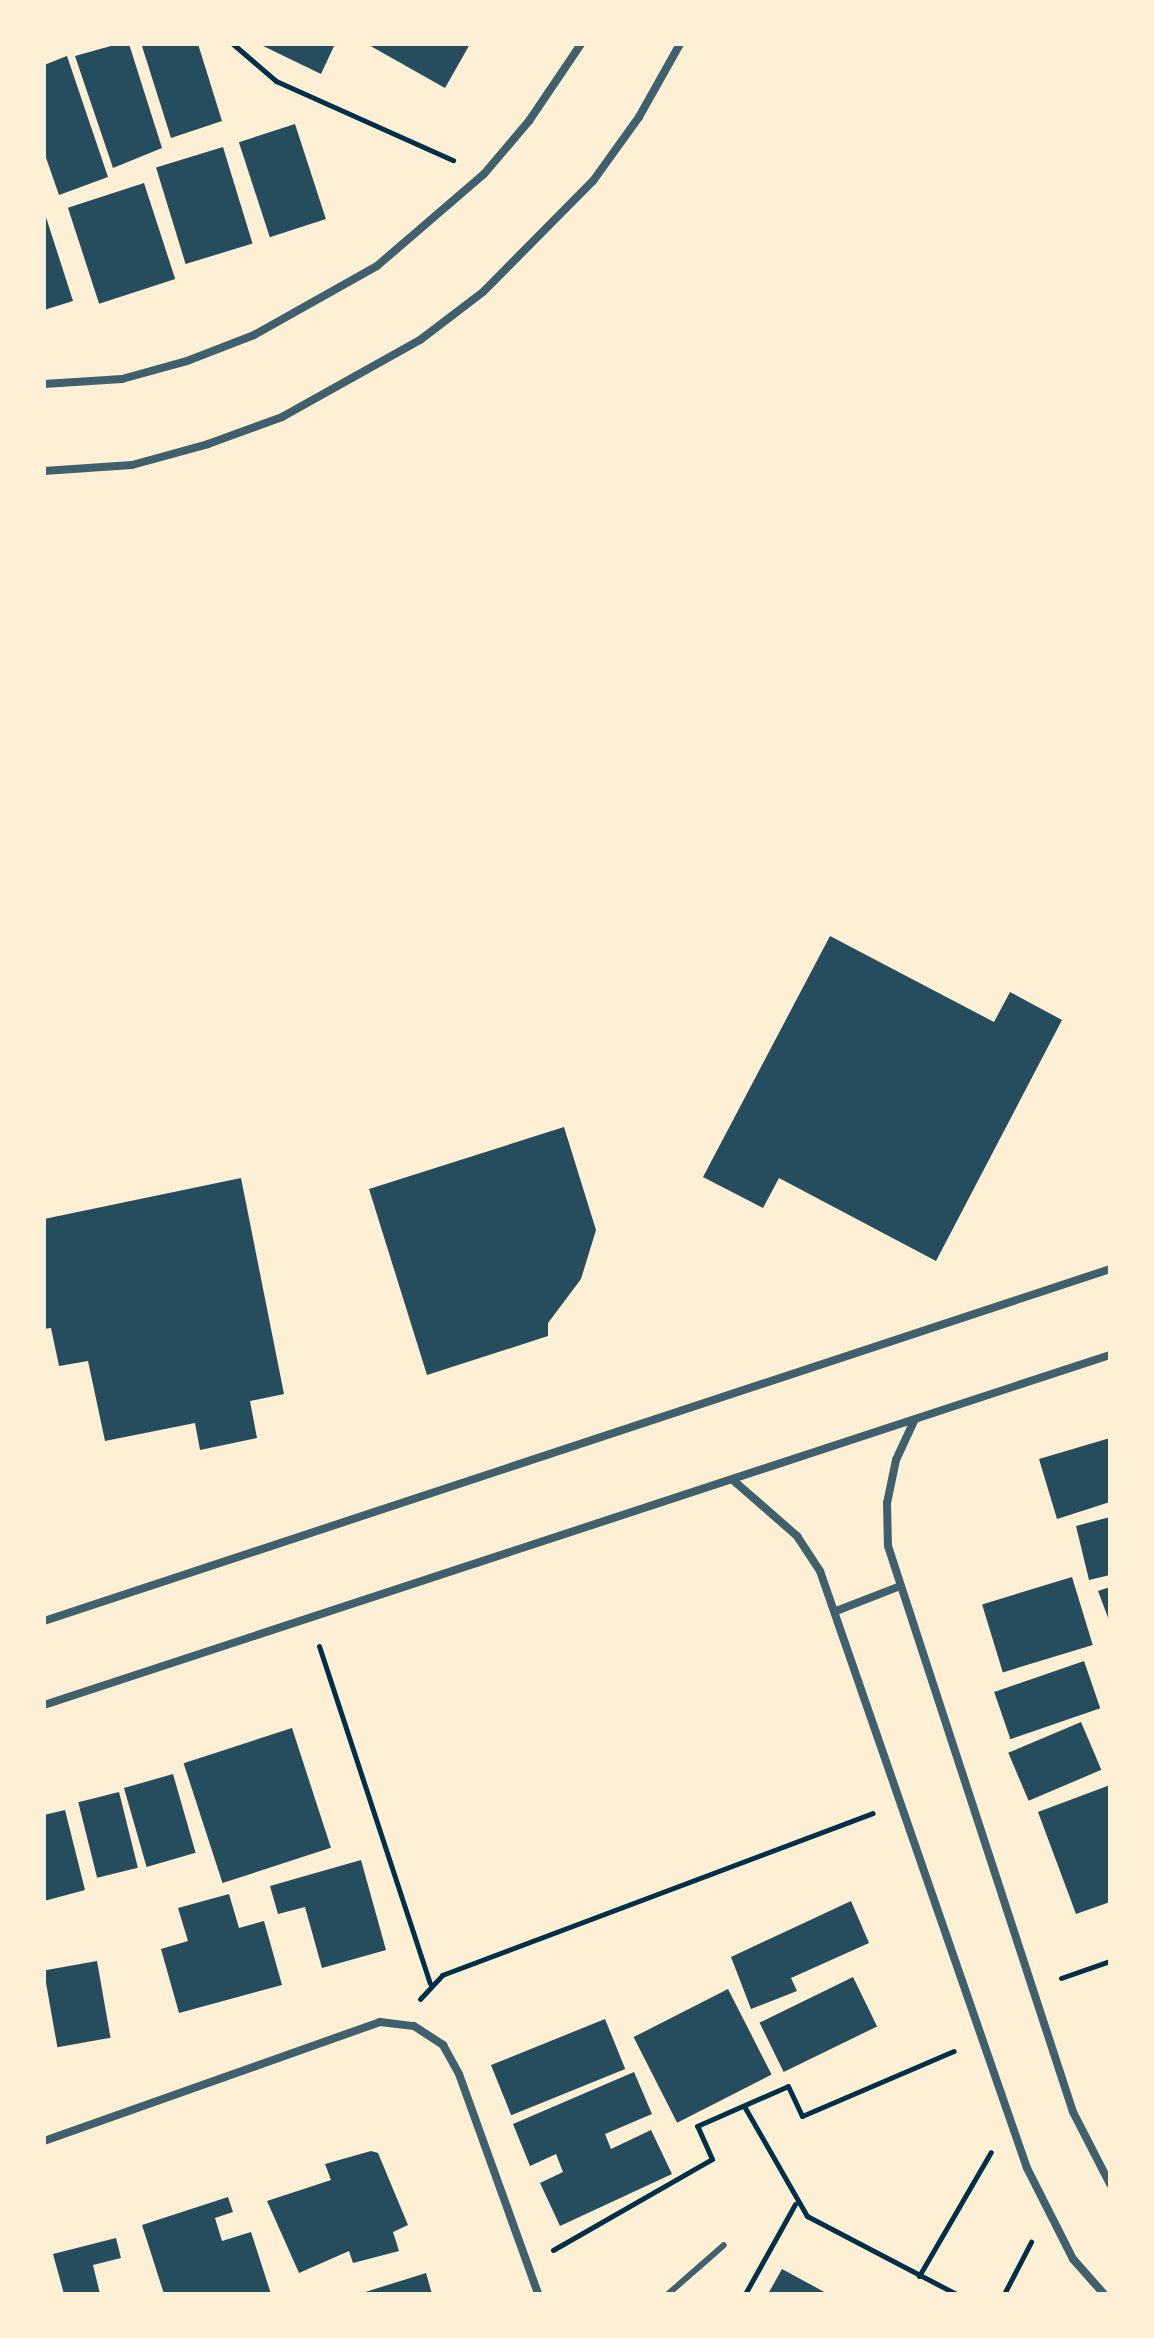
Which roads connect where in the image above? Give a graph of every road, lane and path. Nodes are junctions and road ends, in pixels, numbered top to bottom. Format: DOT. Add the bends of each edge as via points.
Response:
graph roads {
  1 [pos="233,44"];
  2 [pos="581,44"];
  3 [pos="680,44"];
  4 [pos="484,174"];
  5 [pos="44,384"];
  6 [pos="44,471"];
  7 [pos="1110,1269"];
  8 [pos="1110,1355"];
  9 [pos="914,1421"];
  10 [pos="734,1481"];
  11 [pos="898,1587"];
  12 [pos="836,1611"];
  13 [pos="309,1616"];
  14 [pos="44,1621"];
  15 [pos="44,1705"];
  16 [pos="900,1802"];
  17 [pos="1110,1961"];
  18 [pos="430,1983"];
  19 [pos="1030,1989"];
  20 [pos="414,2026"];
  21 [pos="979,2040"];
  22 [pos="744,2106"];
  23 [pos="1009,2121"];
  24 [pos="44,2141"];
  25 [pos="1110,2184"];
  26 [pos="796,2204"];
  27 [pos="1046,2212"];
  28 [pos="724,2245"];
  29 [pos="528,2265"];
  30 [pos="919,2276"];
  31 [pos="538,2294"];
  32 [pos="668,2294"];
  33 [pos="745,2294"];
  34 [pos="956,2294"];
  35 [pos="1004,2294"];
  36 [pos="1104,2294"];
  1 -- 4 [label="path" via="276,81"];
  2 -- 4 [label="street" via="529,121"];
  3 -- 6 [label="street" via="639,117 593,181 529,250 420,340 282,417 208,444 132,465"];
  4 -- 5 [label="street" via="377,266 254,335 122,379"];
  7 -- 14 [label="street"];
  8 -- 9 [label="street"];
  9 -- 10 [label="street"];
  9 -- 11 [label="street" via="896,1460 887,1503 888,1546"];
  10 -- 12 [label="street" via="797,1536 820,1571"];
  10 -- 13 [label="street"];
  11 -- 12 [label="street"];
  11 -- 19 [label="street"];
  12 -- 16 [label="street"];
  13 -- 15 [label="street"];
  13 -- 18 [label="path"];
  16 -- 18 [label="path"];
  16 -- 21 [label="street"];
  17 -- 19 [label="path"];
  18 -- 20 [label="path" via="415,2010"];
  19 -- 25 [label="street" via="1073,2112"];
  20 -- 24 [label="street" via="380,2022"];
  20 -- 29 [label="street" via="443,2045 459,2074"];
  21 -- 22 [label="path" via="802,2116 788,2086"];
  21 -- 23 [label="street"];
  22 -- 26 [label="path"];
  22 -- 29 [label="path" via="697,2126 712,2159"];
  23 -- 27 [label="street"];
  23 -- 30 [label="path"];
  26 -- 30 [label="path" via="826,2230"];
  26 -- 33 [label="path"];
  27 -- 35 [label="path"];
  27 -- 36 [label="street" via="1073,2259"];
  28 -- 32 [label="lane"];
  29 -- 31 [label="street"];
  30 -- 34 [label="path"];
}
